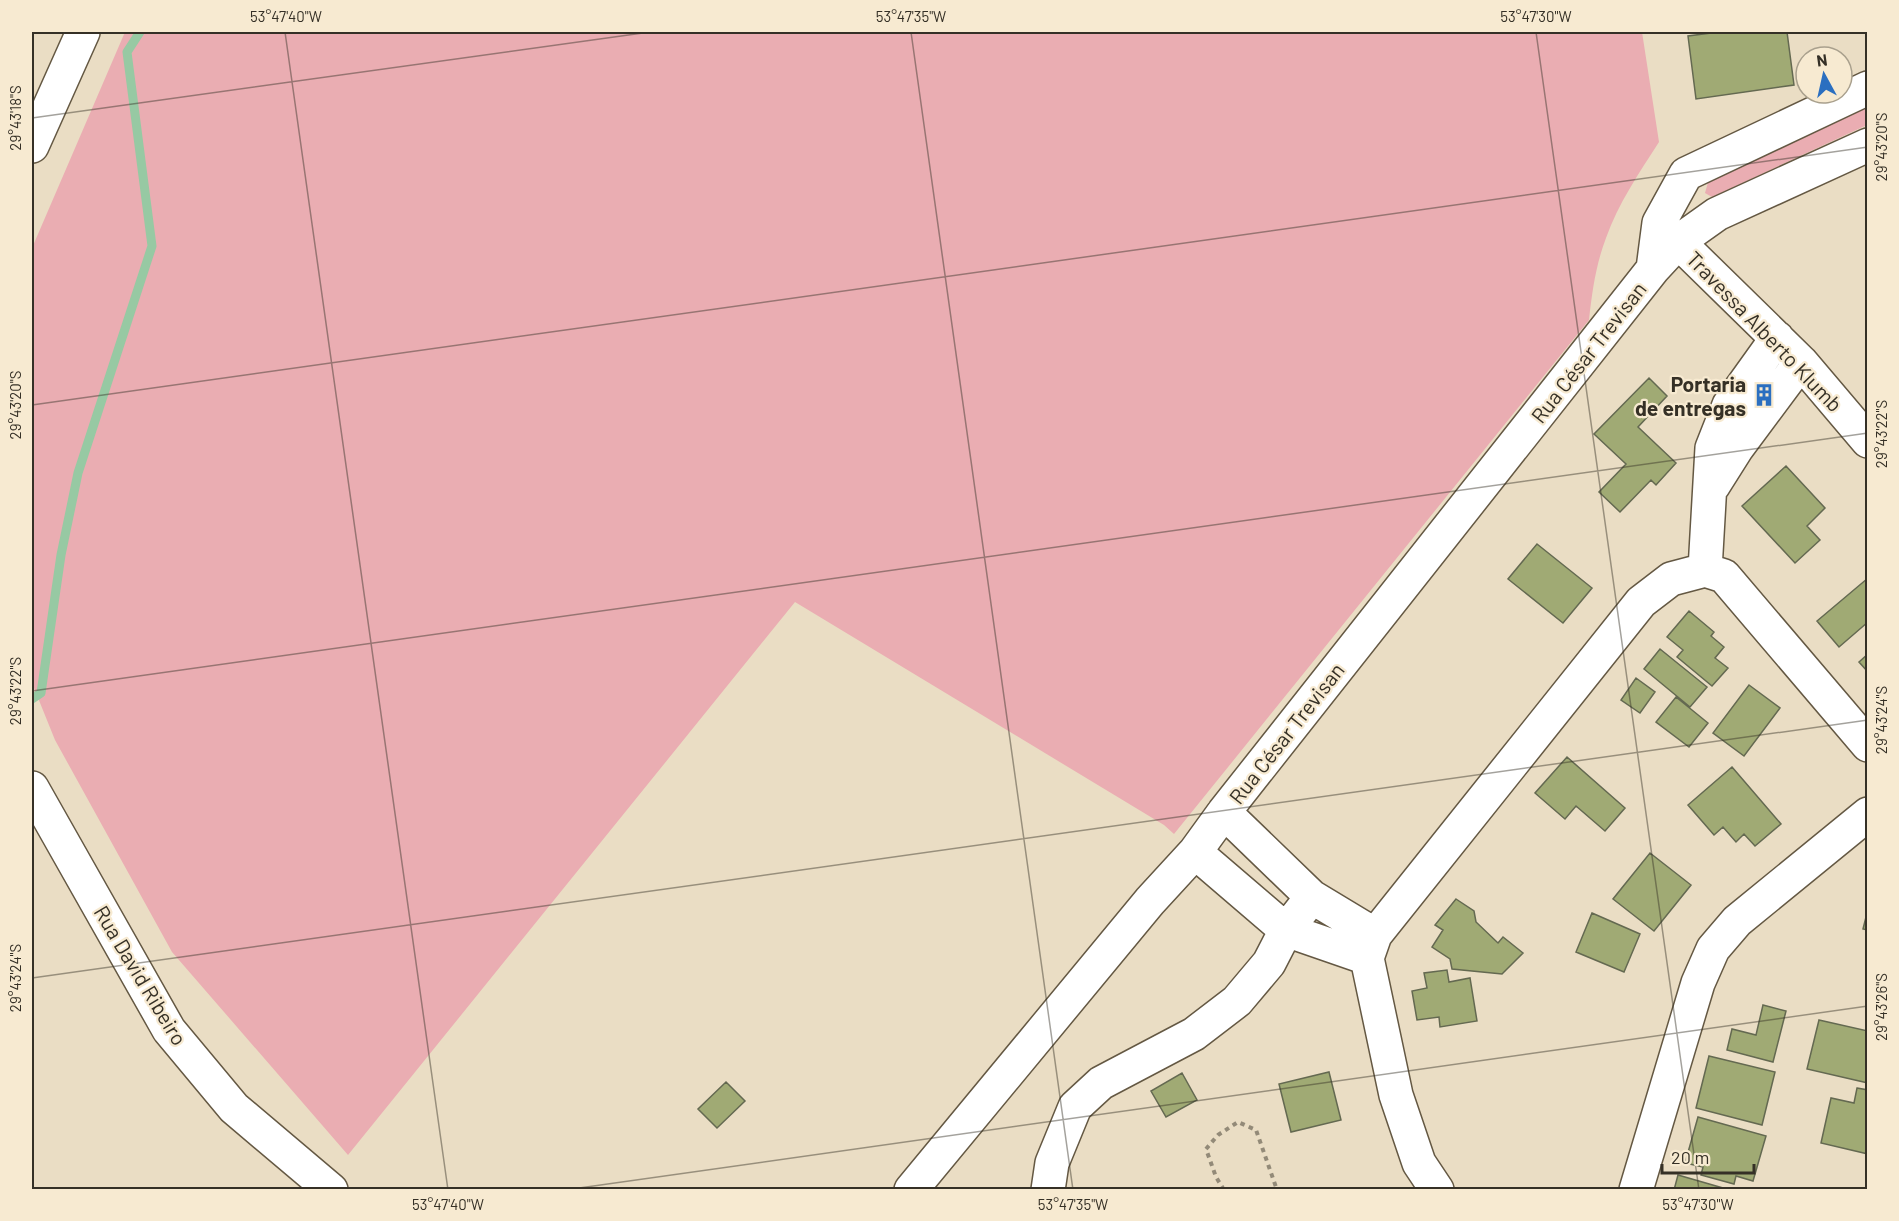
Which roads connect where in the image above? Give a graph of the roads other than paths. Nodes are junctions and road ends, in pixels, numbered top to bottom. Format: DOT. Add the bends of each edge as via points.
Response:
graph roads {
  1 [pos="83,32"];
  2 [pos="1868,88"];
  3 [pos="1868,145"];
  4 [pos="32,146"];
  5 [pos="1669,232"];
  6 [pos="1777,338"];
  7 [pos="1801,362"];
  8 [pos="1868,441"];
  9 [pos="1709,492"];
  10 [pos="1705,570"];
  11 [pos="1868,745"];
  12 [pos="32,788"];
  13 [pos="1224,812"];
  14 [pos="1868,814"];
  15 [pos="1195,852"];
  16 [pos="1312,897"];
  17 [pos="1286,930"];
  18 [pos="1371,946"];
  19 [pos="331,1190"];
  20 [pos="911,1190"];
  21 [pos="1048,1190"];
  22 [pos="1437,1190"];
  23 [pos="1636,1190"];
  1 -- 4 [label="street"];
  2 -- 5 [label="street" via="1686,174"];
  3 -- 5 [label="street"];
  5 -- 6 [label="street, Travessa Alberto Klumb"];
  5 -- 13 [label="street, Rua César Trevisan" via="1653,269"];
  6 -- 7 [label="street, Travessa Alberto Klumb"];
  6 -- 9 [label="street" via="1730,405 1712,448"];
  7 -- 8 [label="street, Travessa Alberto Klumb"];
  7 -- 9 [label="street"];
  9 -- 10 [label="street"];
  10 -- 11 [label="street" via="1724,576"];
  10 -- 18 [label="street" via="1671,579 1641,602"];
  12 -- 19 [label="street, Rua David Ribeiro" via="169,1030 234,1108"];
  13 -- 15 [label="street, Rua César Trevisan"];
  13 -- 16 [label="street"];
  14 -- 23 [label="street" via="1737,921 1713,949 1698,983"];
  15 -- 17 [label="street"];
  15 -- 20 [label="street, Rua César Trevisan"];
  16 -- 17 [label="street"];
  16 -- 18 [label="street"];
  17 -- 18 [label="street"];
  17 -- 21 [label="street" via="1269,963 1237,1001 1194,1034 1101,1083 1074,1107 1052,1163"];
  18 -- 22 [label="street" via="1396,1095 1419,1163"];
}
